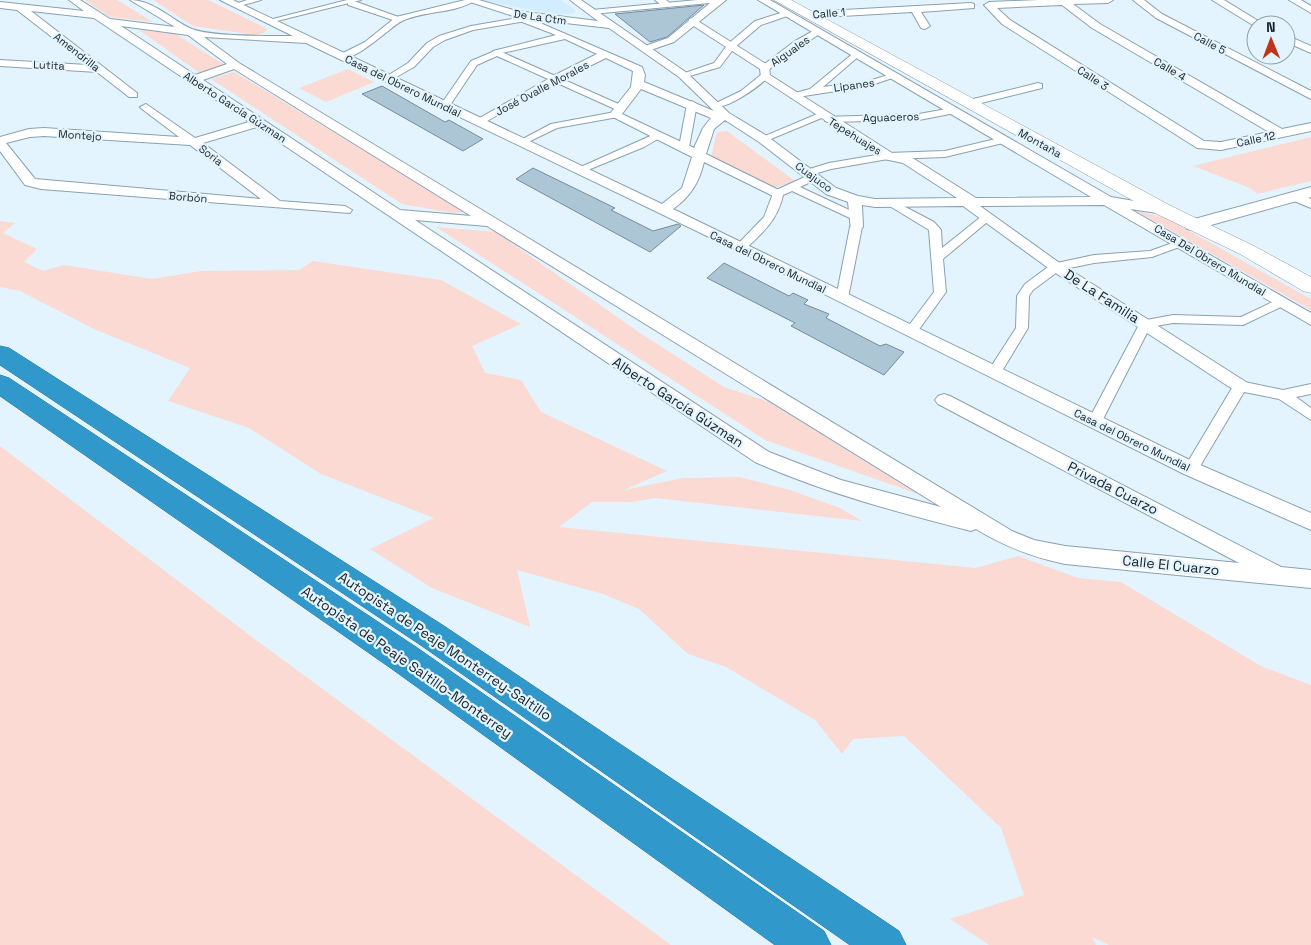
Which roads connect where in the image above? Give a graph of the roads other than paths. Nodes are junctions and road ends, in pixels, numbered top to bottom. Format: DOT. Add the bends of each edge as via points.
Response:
graph roads {
  1 [pos="74,0"];
  2 [pos="135,0"];
  3 [pos="257,0"];
  4 [pos="470,0"];
  5 [pos="575,0"];
  6 [pos="1108,0"];
  7 [pos="1138,0"];
  8 [pos="1217,0"];
  9 [pos="1294,0"];
  10 [pos="356,1"];
  11 [pos="720,1"];
  12 [pos="1063,1"];
  13 [pos="230,2"];
  14 [pos="664,3"];
  15 [pos="777,4"];
  16 [pos="0,5"];
  17 [pos="971,6"];
  18 [pos="21,8"];
  19 [pos="914,8"];
  20 [pos="1311,10"];
  21 [pos="592,12"];
  22 [pos="807,15"];
  23 [pos="518,16"];
  24 [pos="1246,17"];
  25 [pos="101,18"];
  26 [pos="399,19"];
  27 [pos="269,21"];
  28 [pos="693,21"];
  29 [pos="613,26"];
  30 [pos="925,26"];
  31 [pos="818,32"];
  32 [pos="192,33"];
  33 [pos="566,36"];
  34 [pos="308,40"];
  35 [pos="1296,43"];
  36 [pos="731,46"];
  37 [pos="645,49"];
  38 [pos="1311,50"];
  39 [pos="497,53"];
  40 [pos="606,54"];
  41 [pos="856,54"];
  42 [pos="341,56"];
  43 [pos="0,62"];
  44 [pos="235,65"];
  45 [pos="97,68"];
  46 [pos="765,72"];
  47 [pos="683,76"];
  48 [pos="894,76"];
  49 [pos="388,78"];
  50 [pos="193,80"];
  51 [pos="556,80"];
  52 [pos="638,84"];
  53 [pos="1038,86"];
  54 [pos="814,90"];
  55 [pos="133,95"];
  56 [pos="794,96"];
  57 [pos="1311,96"];
  58 [pos="969,103"];
  59 [pos="692,104"];
  60 [pos="445,106"];
  61 [pos="146,107"];
  62 [pos="618,111"];
  63 [pos="952,111"];
  64 [pos="720,112"];
  65 [pos="825,117"];
  66 [pos="253,119"];
  67 [pos="479,122"];
  68 [pos="1311,127"];
  69 [pos="1282,134"];
  70 [pos="660,136"];
  71 [pos="190,139"];
  72 [pos="763,139"];
  73 [pos="162,140"];
  74 [pos="1004,140"];
  75 [pos="0,142"];
  76 [pos="522,142"];
  77 [pos="1201,145"];
  78 [pos="684,147"];
  79 [pos="698,154"];
  80 [pos="888,156"];
  81 [pos="579,170"];
  82 [pos="810,175"];
  83 [pos="790,186"];
  84 [pos="778,193"];
  85 [pos="1303,194"];
  86 [pos="855,200"];
  87 [pos="1109,201"];
  88 [pos="892,203"];
  89 [pos="971,203"];
  90 [pos="276,204"];
  91 [pos="1311,204"];
  92 [pos="345,210"];
  93 [pos="1164,210"];
  94 [pos="662,211"];
  95 [pos="396,214"];
  96 [pos="986,218"];
  97 [pos="495,222"];
  98 [pos="856,222"];
  99 [pos="1194,225"];
  100 [pos="1181,243"];
  101 [pos="741,247"];
  102 [pos="936,259"];
  103 [pos="1056,267"];
  104 [pos="1311,286"];
  105 [pos="842,298"];
  106 [pos="1281,302"];
  107 [pos="1311,320"];
  108 [pos="1145,324"];
  109 [pos="910,332"];
  110 [pos="0,354"];
  111 [pos="994,373"];
  112 [pos="0,384"];
  113 [pos="1240,386"];
  114 [pos="1311,389"];
  115 [pos="1283,395"];
  116 [pos="944,400"];
  117 [pos="1311,415"];
  118 [pos="1095,422"];
  119 [pos="1191,469"];
  120 [pos="1309,523"];
  121 [pos="990,528"];
  122 [pos="1032,548"];
  123 [pos="1282,576"];
  124 [pos="1311,579"];
  125 [pos="810,945"];
  126 [pos="885,945"];
  1 -- 25 [label="street, Alberto García Gúzman"];
  2 -- 32 [label="street, Alberto García Gúzman"];
  3 -- 13 [label="street"];
  4 -- 23 [label="street, De La Ctm"];
  4 -- 26 [label="street"];
  5 -- 21 [label="street, Cuajuco"];
  6 -- 12 [label="street"];
  7 -- 57 [label="street, Calle 5" via="1159,16"];
  8 -- 24 [label="street"];
  9 -- 20 [label="street"];
  10 -- 26 [label="street"];
  10 -- 27 [label="street"];
  11 -- 14 [label="street"];
  11 -- 28 [label="street"];
  12 -- 69 [label="street, Calle 4" via="1096,26"];
  12 -- 77 [label="street, Calle 3" via="989,5 1006,22"];
  13 -- 27 [label="street, Casa del Obrero Mundial"];
  14 -- 21 [label="street"];
  15 -- 22 [label="main road, Montaña"];
  15 -- 31 [label="street, Montaña"];
  15 -- 36 [label="street"];
  16 -- 18 [label="street"];
  17 -- 19 [label="street, Calle 1"];
  18 -- 25 [label="street"];
  18 -- 45 [label="street, Amendrilla"];
  19 -- 22 [label="street, Calle 1"];
  19 -- 30 [label="street"];
  21 -- 29 [label="street, Cuajuco"];
  22 -- 58 [label="main road, Montaña"];
  23 -- 29 [label="street, De La Ctm"];
  23 -- 33 [label="street"];
  23 -- 49 [label="street" via="442,38"];
  25 -- 32 [label="street"];
  25 -- 50 [label="street, Alberto García Gúzman"];
  26 -- 42 [label="street" via="368,44"];
  27 -- 34 [label="street, Casa del Obrero Mundial"];
  28 -- 36 [label="street, Tepehuajes"];
  28 -- 37 [label="street" via="671,40"];
  29 -- 37 [label="street, Cuajuco"];
  31 -- 41 [label="street, Montaña"];
  31 -- 46 [label="street, Aiguales" via="798,43"];
  32 -- 34 [label="street" via="280,41"];
  32 -- 44 [label="street, Alberto García Gúzman"];
  33 -- 39 [label="street"];
  33 -- 40 [label="street"];
  34 -- 42 [label="street, Casa del Obrero Mundial"];
  35 -- 38 [label="street"];
  36 -- 46 [label="street, Tepehuajes"];
  36 -- 47 [label="street" via="717,65"];
  37 -- 47 [label="street, Cuajuco"];
  39 -- 51 [label="street"];
  39 -- 60 [label="street" via="474,63"];
  40 -- 51 [label="street, José Ovalle Morales"];
  40 -- 52 [label="street" via="638,69"];
  41 -- 48 [label="street, Montaña"];
  41 -- 54 [label="street, Lipanes"];
  42 -- 49 [label="street, Casa del Obrero Mundial"];
  43 -- 45 [label="street, Lutita"];
  44 -- 50 [label="street"];
  44 -- 97 [label="street, Alberto García Gúzman"];
  45 -- 55 [label="street, Amendrilla"];
  46 -- 56 [label="street, Tepehuajes"];
  46 -- 64 [label="street, Aiguales"];
  47 -- 64 [label="street, Cuajuco"];
  48 -- 54 [label="street, Lipanes" via="870,84"];
  48 -- 63 [label="street, Montaña"];
  49 -- 60 [label="street, Casa del Obrero Mundial"];
  50 -- 66 [label="street, Alberto García Gúzman"];
  51 -- 62 [label="street"];
  51 -- 67 [label="street, José Ovalle Morales"];
  52 -- 59 [label="street"];
  52 -- 62 [label="street"];
  53 -- 58 [label="street"];
  54 -- 56 [label="street, Lipanes"];
  56 -- 65 [label="street, Tepehuajes"];
  58 -- 93 [label="main road, Montaña"];
  59 -- 64 [label="street"];
  59 -- 78 [label="street"];
  60 -- 67 [label="street, Casa del Obrero Mundial"];
  61 -- 71 [label="street, Soria"];
  62 -- 70 [label="street"];
  62 -- 76 [label="street" via="554,126"];
  63 -- 65 [label="street, Aguaceros" via="919,117"];
  63 -- 74 [label="street, Montaña"];
  64 -- 72 [label="street, Cuajuco"];
  64 -- 79 [label="street" via="710,124"];
  65 -- 72 [label="street, Aguaceros"];
  65 -- 80 [label="street, Tepehuajes"];
  66 -- 71 [label="street"];
  66 -- 95 [label="street, Alberto García Gúzman"];
  67 -- 76 [label="street, Casa del Obrero Mundial"];
  68 -- 69 [label="street, Calle 12"];
  69 -- 77 [label="street, Calle 12" via="1221,146"];
  70 -- 78 [label="street"];
  70 -- 81 [label="street" via="631,151 605,157"];
  71 -- 73 [label="street, Montejo"];
  71 -- 90 [label="street, Soria"];
  72 -- 82 [label="street, Cuajuco"];
  73 -- 75 [label="street, Montejo" via="44,132"];
  74 -- 80 [label="street" via="945,154"];
  74 -- 87 [label="street, Montaña"];
  75 -- 90 [label="street, Borbón" via="30,182 41,185"];
  76 -- 81 [label="street, Casa del Obrero Mundial"];
  78 -- 79 [label="street"];
  79 -- 84 [label="street"];
  79 -- 94 [label="street" via="690,187"];
  80 -- 82 [label="street" via="829,166"];
  80 -- 89 [label="street, Tepehuajes" via="908,160"];
  81 -- 94 [label="street, Casa del Obrero Mundial"];
  82 -- 83 [label="street"];
  82 -- 86 [label="street, Cuajuco" via="831,191"];
  83 -- 84 [label="street"];
  83 -- 98 [label="street"];
  84 -- 101 [label="street" via="774,211 767,222"];
  85 -- 91 [label="street"];
  85 -- 99 [label="street"];
  86 -- 88 [label="street, Cuajuco"];
  86 -- 98 [label="street"];
  87 -- 89 [label="street, Cuajuco"];
  87 -- 93 [label="street, Cuajuco"];
  87 -- 100 [label="street, Casa Del Obrero Mundial"];
  88 -- 89 [label="street, Cuajuco"];
  88 -- 102 [label="street" via="935,230"];
  89 -- 96 [label="street, De La Familia"];
  90 -- 92 [label="street, Borbón"];
  93 -- 99 [label="main road, Montaña"];
  94 -- 101 [label="street, Casa del Obrero Mundial"];
  95 -- 97 [label="street, Alberto García Gúzman"];
  95 -- 121 [label="street, Alberto García Gúzman" via="762,457 798,474 860,495"];
  96 -- 102 [label="street"];
  96 -- 103 [label="street, De La Familia"];
  97 -- 121 [label="street, Alberto García Gúzman"];
  98 -- 105 [label="street"];
  99 -- 104 [label="main road, Montaña"];
  100 -- 103 [label="street" via="1152,254 1094,259"];
  100 -- 106 [label="street, Casa Del Obrero Mundial"];
  101 -- 105 [label="street, Casa del Obrero Mundial"];
  102 -- 109 [label="street" via="940,292"];
  103 -- 108 [label="street, De La Familia"];
  103 -- 111 [label="street" via="1029,287 1024,296 1022,328"];
  105 -- 109 [label="street, Casa del Obrero Mundial"];
  106 -- 107 [label="street, Casa Del Obrero Mundial"];
  106 -- 108 [label="street" via="1243,321 1173,318"];
  108 -- 113 [label="street, De La Familia"];
  108 -- 118 [label="street"];
  109 -- 111 [label="street, Casa del Obrero Mundial"];
  110 -- 126 [label="highway, Autopista de Peaje Monterrey-Saltillo" via="441,642"];
  111 -- 118 [label="street, Casa del Obrero Mundial"];
  112 -- 125 [label="highway, Autopista de Peaje Saltillo-Monterrey" via="404,658"];
  113 -- 115 [label="street"];
  113 -- 119 [label="street"];
  114 -- 115 [label="street"];
  115 -- 117 [label="street"];
  116 -- 123 [label="street, Privada Cuarzo"];
  118 -- 119 [label="street, Casa del Obrero Mundial"];
  119 -- 120 [label="street, Casa del Obrero Mundial"];
  121 -- 122 [label="street, Alberto García Gúzman"];
  122 -- 123 [label="street, Calle El Cuarzo" via="1065,555"];
  123 -- 124 [label="street, Calle El Cuarzo"];
}
